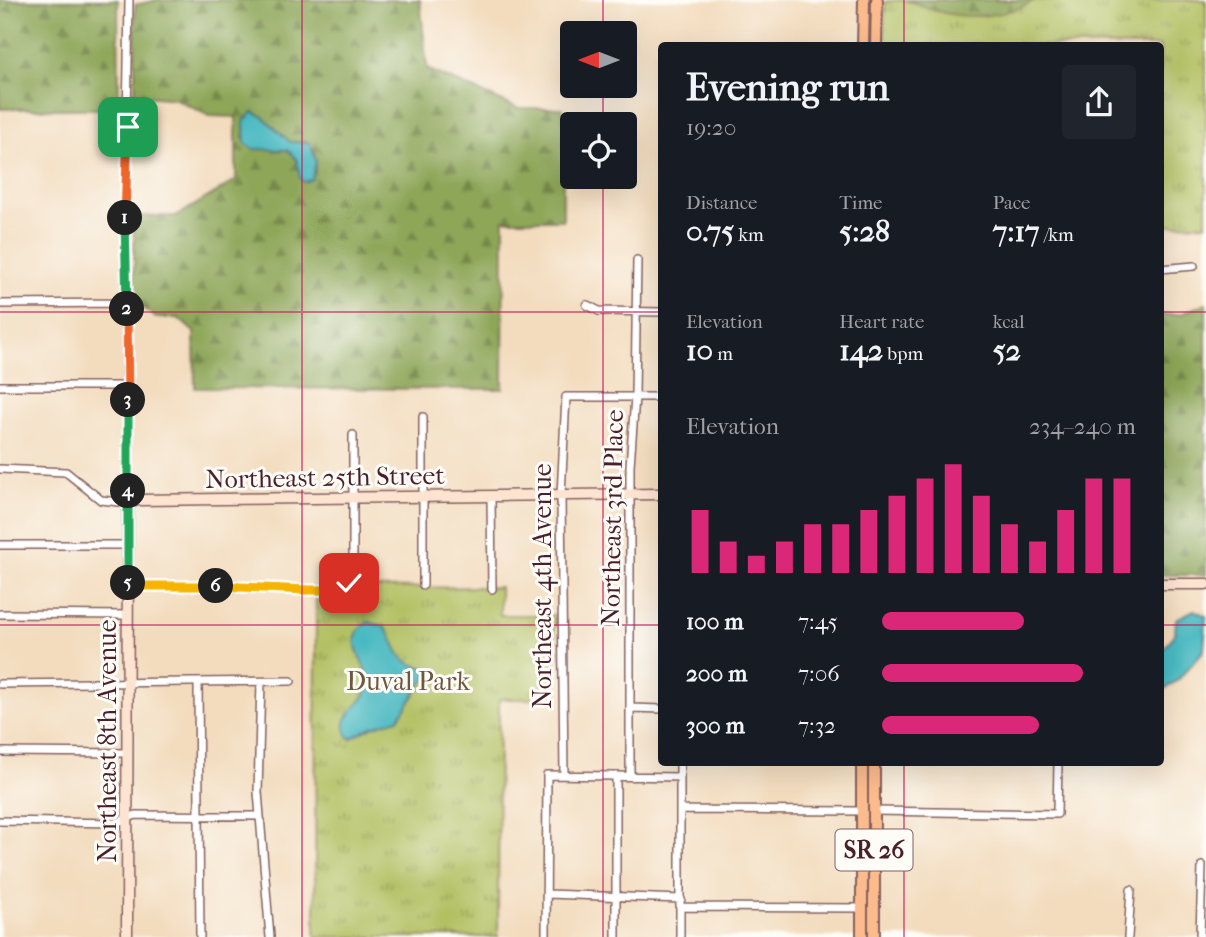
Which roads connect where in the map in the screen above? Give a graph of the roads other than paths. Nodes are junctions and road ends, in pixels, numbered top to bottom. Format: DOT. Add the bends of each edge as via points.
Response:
graph roads {
  1 [pos="129,0"];
  2 [pos="863,0"];
  3 [pos="877,0"];
  4 [pos="863,22"];
  5 [pos="877,23"];
  6 [pos="863,42"];
  7 [pos="877,42"];
  8 [pos="637,260"];
  9 [pos="1195,267"];
  10 [pos="1164,270"];
  11 [pos="127,303"];
  12 [pos="0,304"];
  13 [pos="587,305"];
  14 [pos="636,312"];
  15 [pos="658,312"];
  16 [pos="0,386"];
  17 [pos="128,387"];
  18 [pos="635,397"];
  19 [pos="658,397"];
  20 [pos="423,416"];
  21 [pos="353,435"];
  22 [pos="0,469"];
  23 [pos="630,494"];
  24 [pos="658,494"];
  25 [pos="561,495"];
  26 [pos="491,496"];
  27 [pos="421,497"];
  28 [pos="352,498"];
  29 [pos="128,503"];
  30 [pos="0,545"];
  31 [pos="128,545"];
  32 [pos="1164,584"];
  33 [pos="1206,584"];
  34 [pos="423,585"];
  35 [pos="128,586"];
  36 [pos="492,589"];
  37 [pos="0,614"];
  38 [pos="128,615"];
  39 [pos="261,681"];
  40 [pos="291,681"];
  41 [pos="198,682"];
  42 [pos="128,683"];
  43 [pos="0,684"];
  44 [pos="631,708"];
  45 [pos="658,709"];
  46 [pos="0,752"];
  47 [pos="127,753"];
  48 [pos="680,766"];
  49 [pos="862,766"];
  50 [pos="874,766"];
  51 [pos="1058,766"];
  52 [pos="564,775"];
  53 [pos="616,776"];
  54 [pos="630,776"];
  55 [pos="680,777"];
  56 [pos="681,810"];
  57 [pos="868,811"];
  58 [pos="260,816"];
  59 [pos="197,817"];
  60 [pos="0,821"];
  61 [pos="127,821"];
  62 [pos="1202,866"];
  63 [pos="1131,890"];
  64 [pos="548,894"];
  65 [pos="616,896"];
  66 [pos="681,903"];
  67 [pos="868,908"];
  68 [pos="127,937"];
  69 [pos="200,937"];
  70 [pos="270,937"];
  71 [pos="546,937"];
  72 [pos="616,937"];
  73 [pos="680,937"];
  74 [pos="862,937"];
  75 [pos="874,937"];
  76 [pos="1128,937"];
  77 [pos="1200,937"];
  1 -- 11 [label="street, Northeast 8th Avenue"];
  2 -- 4 [label="main road"];
  3 -- 5 [label="main road"];
  4 -- 5 [label="main road"];
  4 -- 6 [label="main road"];
  5 -- 7 [label="main road"];
  8 -- 14 [label="street, Northeast 3rd Place"];
  9 -- 10 [label="street"];
  11 -- 12 [label="street"];
  11 -- 17 [label="street, Northeast 8th Avenue"];
  13 -- 14 [label="street" via="599,311"];
  14 -- 15 [label="street"];
  14 -- 18 [label="street, Northeast 3rd Place"];
  16 -- 17 [label="street"];
  17 -- 29 [label="street, Northeast 8th Avenue"];
  18 -- 19 [label="street"];
  18 -- 23 [label="street, Northeast 3rd Place"];
  18 -- 25 [label="street, Northeast 4th Avenue" via="566,397"];
  20 -- 27 [label="street"];
  21 -- 28 [label="street"];
  22 -- 29 [label="street, Northeast 25th Street" via="66,471 101,500"];
  23 -- 24 [label="street, Northeast 25th Street"];
  23 -- 25 [label="street, Northeast 25th Street"];
  23 -- 44 [label="street, Northeast 3rd Place"];
  25 -- 26 [label="street, Northeast 25th Street"];
  25 -- 52 [label="street, Northeast 4th Avenue"];
  26 -- 27 [label="street, Northeast 25th Street"];
  26 -- 36 [label="street"];
  27 -- 28 [label="street, Northeast 25th Street"];
  27 -- 34 [label="street"];
  28 -- 29 [label="street, Northeast 25th Street"];
  28 -- 35 [label="street" via="353,572 344,590"];
  29 -- 31 [label="street, Northeast 8th Avenue"];
  30 -- 31 [label="street"];
  31 -- 35 [label="street, Northeast 8th Avenue"];
  32 -- 33 [label="street"];
  35 -- 38 [label="street, Northeast 8th Avenue"];
  37 -- 38 [label="street"];
  38 -- 42 [label="street, Northeast 8th Avenue"];
  39 -- 40 [label="street"];
  39 -- 41 [label="street"];
  39 -- 58 [label="street"];
  41 -- 42 [label="street"];
  41 -- 59 [label="street"];
  42 -- 43 [label="street"];
  42 -- 47 [label="street, Northeast 8th Avenue"];
  44 -- 45 [label="street"];
  44 -- 54 [label="street, Northeast 3rd Place"];
  46 -- 47 [label="street"];
  47 -- 61 [label="street, Northeast 8th Avenue"];
  48 -- 55 [label="street"];
  49 -- 57 [label="main road, SR 26"];
  50 -- 57 [label="main road, SR 26"];
  51 -- 57 [label="street" via="1058,814"];
  52 -- 53 [label="street"];
  52 -- 64 [label="street" via="547,775"];
  53 -- 54 [label="street"];
  53 -- 65 [label="street"];
  54 -- 55 [label="street"];
  55 -- 56 [label="street"];
  56 -- 57 [label="street"];
  56 -- 66 [label="street"];
  57 -- 67 [label="main road, SR 26"];
  58 -- 59 [label="street"];
  58 -- 70 [label="street"];
  59 -- 61 [label="street" via="136,815"];
  59 -- 69 [label="street"];
  60 -- 61 [label="street"];
  61 -- 68 [label="street, Northeast 8th Avenue"];
  62 -- 77 [label="street"];
  63 -- 76 [label="street"];
  64 -- 65 [label="street"];
  64 -- 71 [label="street"];
  65 -- 66 [label="street"];
  65 -- 72 [label="street"];
  66 -- 67 [label="street"];
  66 -- 73 [label="street"];
  67 -- 74 [label="main road, SR 26"];
  67 -- 75 [label="main road, SR 26"];
}
